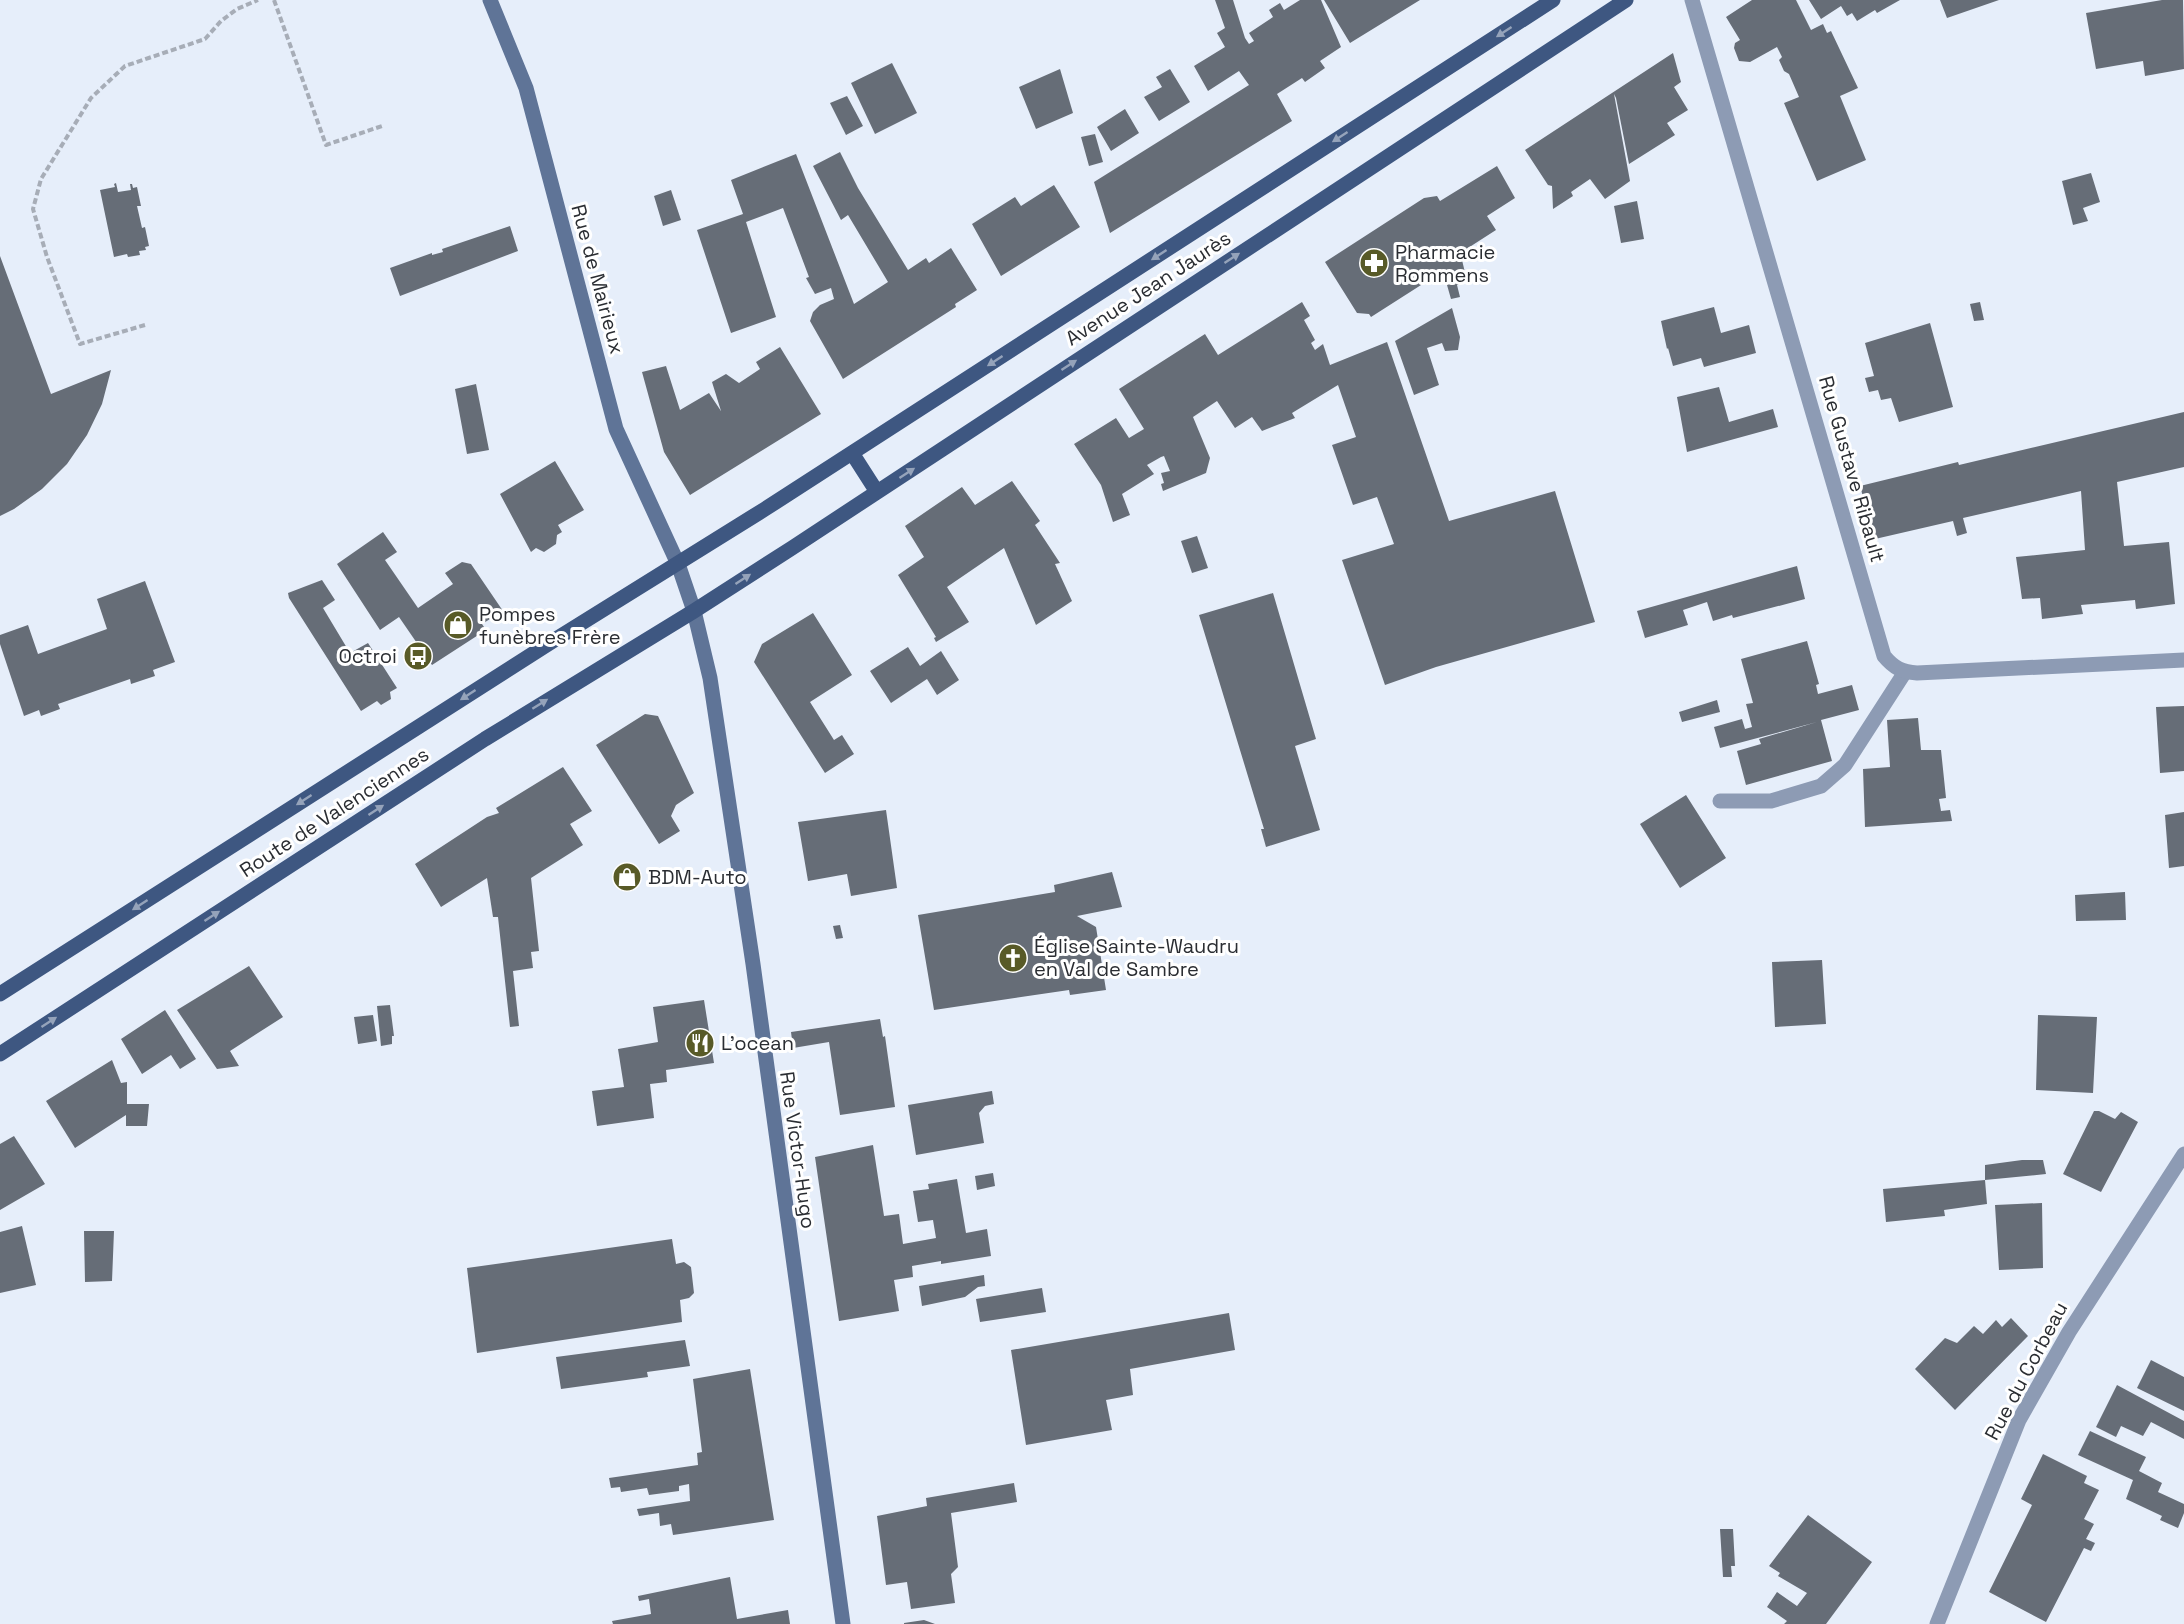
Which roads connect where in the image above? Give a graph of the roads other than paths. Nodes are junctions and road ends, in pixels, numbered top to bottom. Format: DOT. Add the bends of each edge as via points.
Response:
graph roads {
  1 [pos="490,0"];
  2 [pos="1553,0"];
  3 [pos="1626,0"];
  4 [pos="1692,0"];
  5 [pos="852,453"];
  6 [pos="877,492"];
  7 [pos="678,564"];
  8 [pos="694,611"];
  9 [pos="2184,660"];
  10 [pos="1905,672"];
  11 [pos="1720,801"];
  12 [pos="0,994"];
  13 [pos="0,1054"];
  14 [pos="2184,1154"];
  15 [pos="843,1624"];
  16 [pos="1937,1624"];
  1 -- 7 [label="street, Rue de Mairieux" via="526,88 616,429"];
  2 -- 5 [label="main road, Avenue Jean Jaurès, one-way"];
  6 -- 3 [label="main road, Avenue Jean Jaurès, one-way"];
  4 -- 10 [label="street, Rue Gustave Ribault" via="1884,656 1892,666"];
  5 -- 6 [label="main road"];
  5 -- 7 [label="main road, Avenue Jean Jaurès"];
  8 -- 6 [label="main road, Avenue Jean Jaurès, one-way"];
  7 -- 8 [label="street, Rue de Mairieux"];
  7 -- 12 [label="main road, Route de Valenciennes, one-way"];
  13 -- 8 [label="main road, Route de Valenciennes, one-way" via="485,739"];
  8 -- 15 [label="street, Rue Victor-Hugo" via="710,678 751,952"];
  9 -- 10 [label="street"];
  10 -- 11 [label="street" via="1845,765 1821,786 1771,801"];
  14 -- 16 [label="street, Rue du Corbeau" via="2069,1332 2019,1420"];
}
